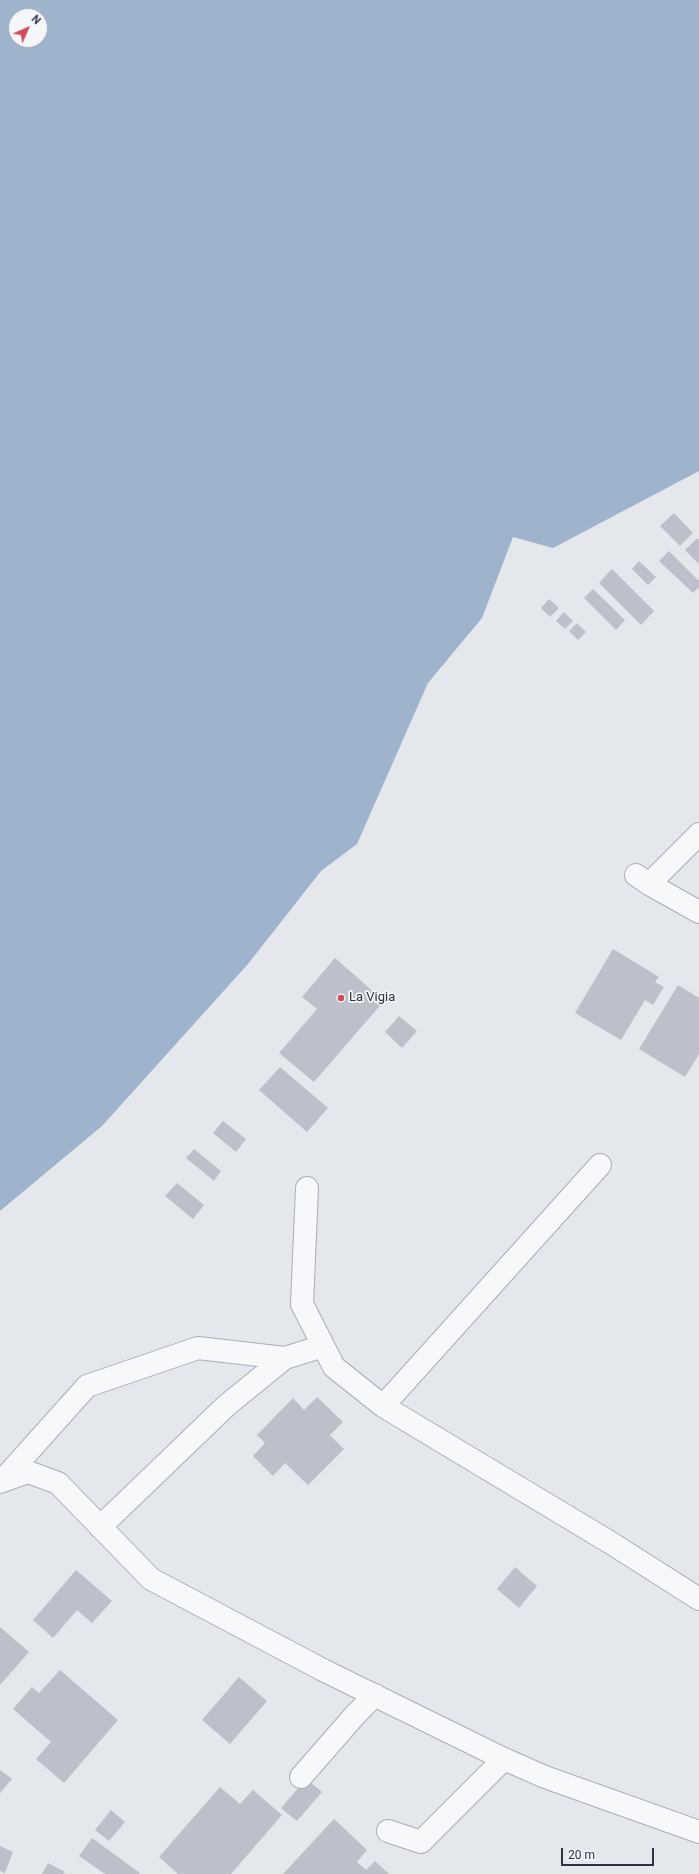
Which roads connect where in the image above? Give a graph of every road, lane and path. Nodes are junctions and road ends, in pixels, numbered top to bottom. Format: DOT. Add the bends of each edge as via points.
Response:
graph roads {
  1 [pos="699,834"];
  2 [pos="699,912"];
  3 [pos="600,1165"];
  4 [pos="307,1188"];
  5 [pos="323,1346"];
  6 [pos="285,1358"];
  7 [pos="383,1406"];
  8 [pos="1,1482"];
  9 [pos="100,1527"];
  10 [pos="699,1599"];
  11 [pos="374,1695"];
  12 [pos="504,1758"];
  13 [pos="301,1777"];
  14 [pos="388,1831"];
  15 [pos="699,1832"];
  1 -- 2 [label="street" via="642,879"];
  3 -- 7 [label="street"];
  4 -- 5 [label="street" via="302,1304"];
  5 -- 6 [label="street"];
  5 -- 7 [label="street" via="334,1367"];
  6 -- 8 [label="street" via="198,1348 87,1386"];
  6 -- 9 [label="street" via="227,1405"];
  7 -- 10 [label="street"];
  8 -- 9 [label="street" via="28,1472 58,1483"];
  9 -- 11 [label="street" via="151,1579"];
  11 -- 12 [label="street"];
  11 -- 13 [label="street"];
  12 -- 14 [label="street" via="421,1842"];
  12 -- 15 [label="street" via="545,1777"];
}
